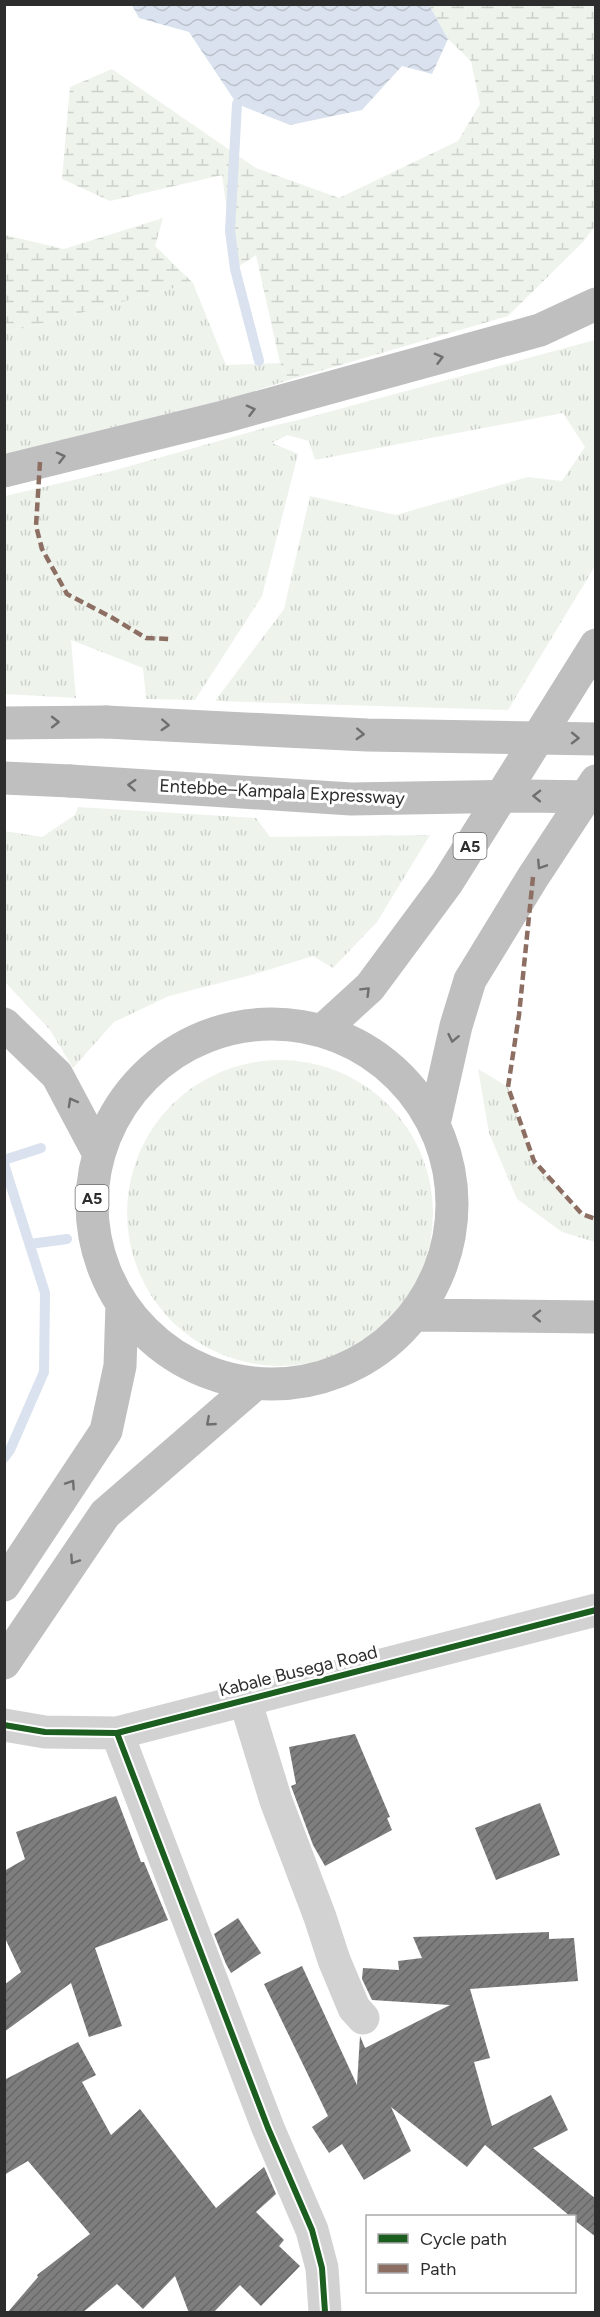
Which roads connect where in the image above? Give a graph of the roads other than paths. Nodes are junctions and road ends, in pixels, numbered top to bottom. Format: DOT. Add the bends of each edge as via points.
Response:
graph roads {
  1 [pos="596,304"];
  2 [pos="4,471"];
  3 [pos="596,645"];
  4 [pos="4,723"];
  5 [pos="596,739"];
  6 [pos="4,778"];
  7 [pos="596,781"];
  8 [pos="596,797"];
  9 [pos="4,1023"];
  10 [pos="323,1030"];
  11 [pos="434,1124"];
  12 [pos="99,1154"];
  13 [pos="122,1304"];
  14 [pos="416,1315"];
  15 [pos="596,1317"];
  16 [pos="255,1384"];
  17 [pos="4,1585"];
  18 [pos="596,1610"];
  19 [pos="4,1663"];
  20 [pos="245,1700"];
  21 [pos="4,1725"];
  22 [pos="117,1733"];
  23 [pos="363,2018"];
  24 [pos="325,2313"];
  2 -- 1 [label="highway, one-way" via="223,417 540,330"];
  10 -- 3 [label="highway, A5, one-way" via="370,987 441,892"];
  4 -- 5 [label="highway, one-way, bridge" via="106,722 367,735"];
  8 -- 6 [label="highway, Entebbe–Kampala Expressway, one-way, bridge" via="351,799"];
  7 -- 11 [label="highway, one-way" via="470,980"];
  12 -- 9 [label="highway, one-way" via="57,1075"];
  10 -- 11 [label="highway, A5" via="357,1045 388,1066 414,1093"];
  10 -- 12 [label="highway, A5" via="283,1023 242,1025 203,1037 167,1056 138,1083 114,1116"];
  11 -- 14 [label="highway, A5" via="448,1166 453,1210 442,1266"];
  12 -- 13 [label="highway, A5" via="92,1192 94,1231 105,1269"];
  13 -- 16 [label="highway, A5" via="148,1334 179,1358 215,1375"];
  17 -- 13 [label="highway, A5, one-way" via="106,1431 120,1366"];
  15 -- 14 [label="highway, one-way"];
  14 -- 16 [label="highway, A5" via="371,1356 315,1380"];
  16 -- 19 [label="highway, one-way" via="105,1514"];
  18 -- 20 [label="street, Kabale Busega Road"];
  20 -- 22 [label="street, Kabale Busega Road"];
  20 -- 23 [label="street" via="276,1801 334,1960 354,2008"];
  21 -- 22 [label="street, Kabale Busega Road" via="45,1732"];
  22 -- 24 [label="street" via="268,2128 312,2230 322,2268"];
}
